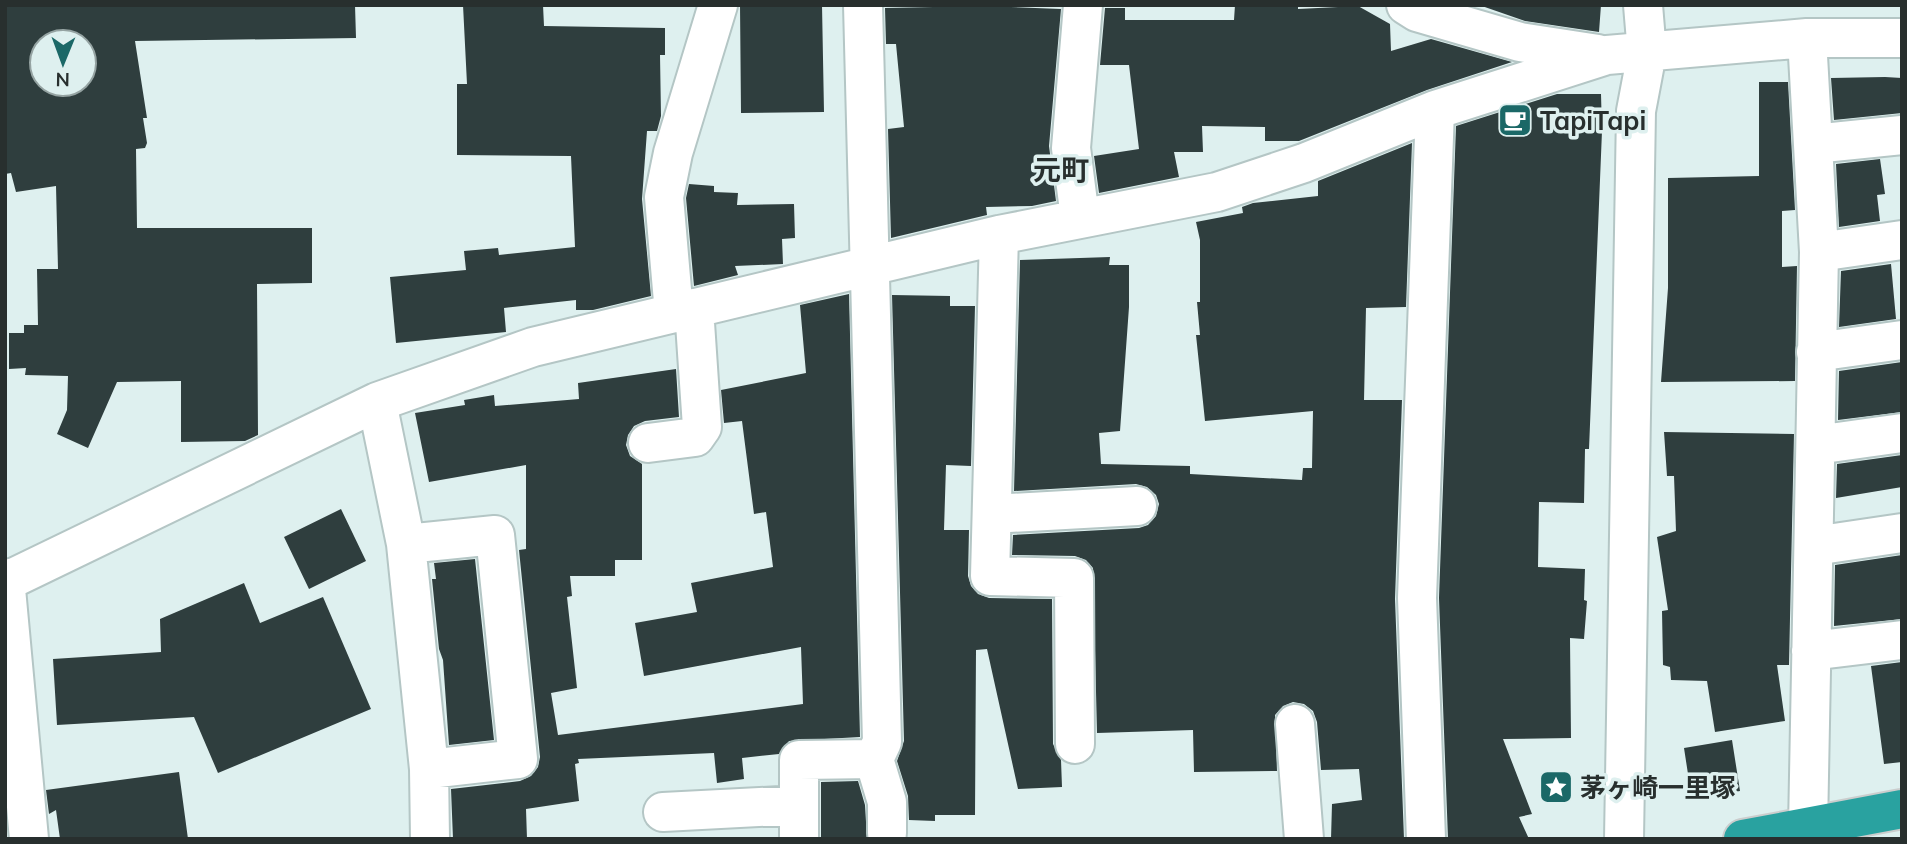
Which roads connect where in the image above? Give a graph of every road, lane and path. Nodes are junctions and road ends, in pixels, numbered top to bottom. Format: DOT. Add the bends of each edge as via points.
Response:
graph roads {
  1 [pos="718,5"];
  2 [pos="863,5"];
  3 [pos="1083,5"];
  4 [pos="1406,5"];
  5 [pos="1643,5"];
  6 [pos="1807,38"];
  7 [pos="1902,38"];
  8 [pos="1647,53"];
  9 [pos="1607,55"];
  10 [pos="1435,110"];
  11 [pos="1902,135"];
  12 [pos="1813,144"];
  13 [pos="1080,218"];
  14 [pos="999,235"];
  15 [pos="1902,240"];
  16 [pos="1819,251"];
  17 [pos="869,266"];
  18 [pos="684,310"];
  19 [pos="1902,340"];
  20 [pos="1815,352"];
  21 [pos="377,402"];
  22 [pos="1902,433"];
  23 [pos="648,443"];
  24 [pos="1816,445"];
  25 [pos="1137,506"];
  26 [pos="992,514"];
  27 [pos="1902,533"];
  28 [pos="406,544"];
  29 [pos="1814,546"];
  30 [pos="5,580"];
  31 [pos="1902,640"];
  32 [pos="1811,651"];
  33 [pos="1295,723"];
  34 [pos="1075,744"];
  35 [pos="874,758"];
  36 [pos="429,769"];
  37 [pos="1902,808"];
  38 [pos="663,813"];
  39 [pos="799,822"];
  40 [pos="887,833"];
  41 [pos="1794,833"];
  42 [pos="29,839"];
  43 [pos="430,839"];
  44 [pos="1304,839"];
  45 [pos="1426,839"];
  46 [pos="1624,839"];
  47 [pos="1743,839"];
  1 -- 18 [label="street" via="664,197"];
  2 -- 17 [label="street"];
  3 -- 13 [label="street" via="1071,148"];
  4 -- 9 [label="street" via="1520,42"];
  5 -- 8 [label="street"];
  6 -- 7 [label="street"];
  6 -- 8 [label="street"];
  6 -- 12 [label="street"];
  8 -- 9 [label="street"];
  8 -- 46 [label="street" via="1636,111"];
  9 -- 10 [label="street"];
  10 -- 13 [label="street" via="1217,192"];
  10 -- 45 [label="street" via="1417,598"];
  11 -- 12 [label="street"];
  12 -- 16 [label="street"];
  13 -- 14 [label="street"];
  14 -- 17 [label="street"];
  14 -- 26 [label="street"];
  15 -- 16 [label="street"];
  16 -- 20 [label="street"];
  17 -- 18 [label="street"];
  17 -- 35 [label="street" via="882,742"];
  18 -- 21 [label="street" via="534,347"];
  18 -- 23 [label="street" via="702,427 695,437"];
  19 -- 20 [label="street"];
  20 -- 24 [label="street"];
  21 -- 28 [label="street"];
  21 -- 30 [label="street"];
  22 -- 24 [label="street"];
  24 -- 29 [label="street"];
  25 -- 26 [label="street"];
  26 -- 34 [label="street" via="990,576 1074,578"];
  27 -- 29 [label="street"];
  28 -- 36 [label="street"];
  28 -- 36 [label="street" via="495,535 518,759"];
  29 -- 32 [label="street"];
  30 -- 42 [label="street"];
  31 -- 32 [label="street"];
  32 -- 41 [label="street"];
  33 -- 44 [label="street"];
  35 -- 39 [label="street" via="799,760"];
  35 -- 40 [label="street" via="887,802"];
  36 -- 43 [label="street"];
  37 -- 41 [label="highway"];
  38 -- 39 [label="street"];
  41 -- 47 [label="highway"];
}
